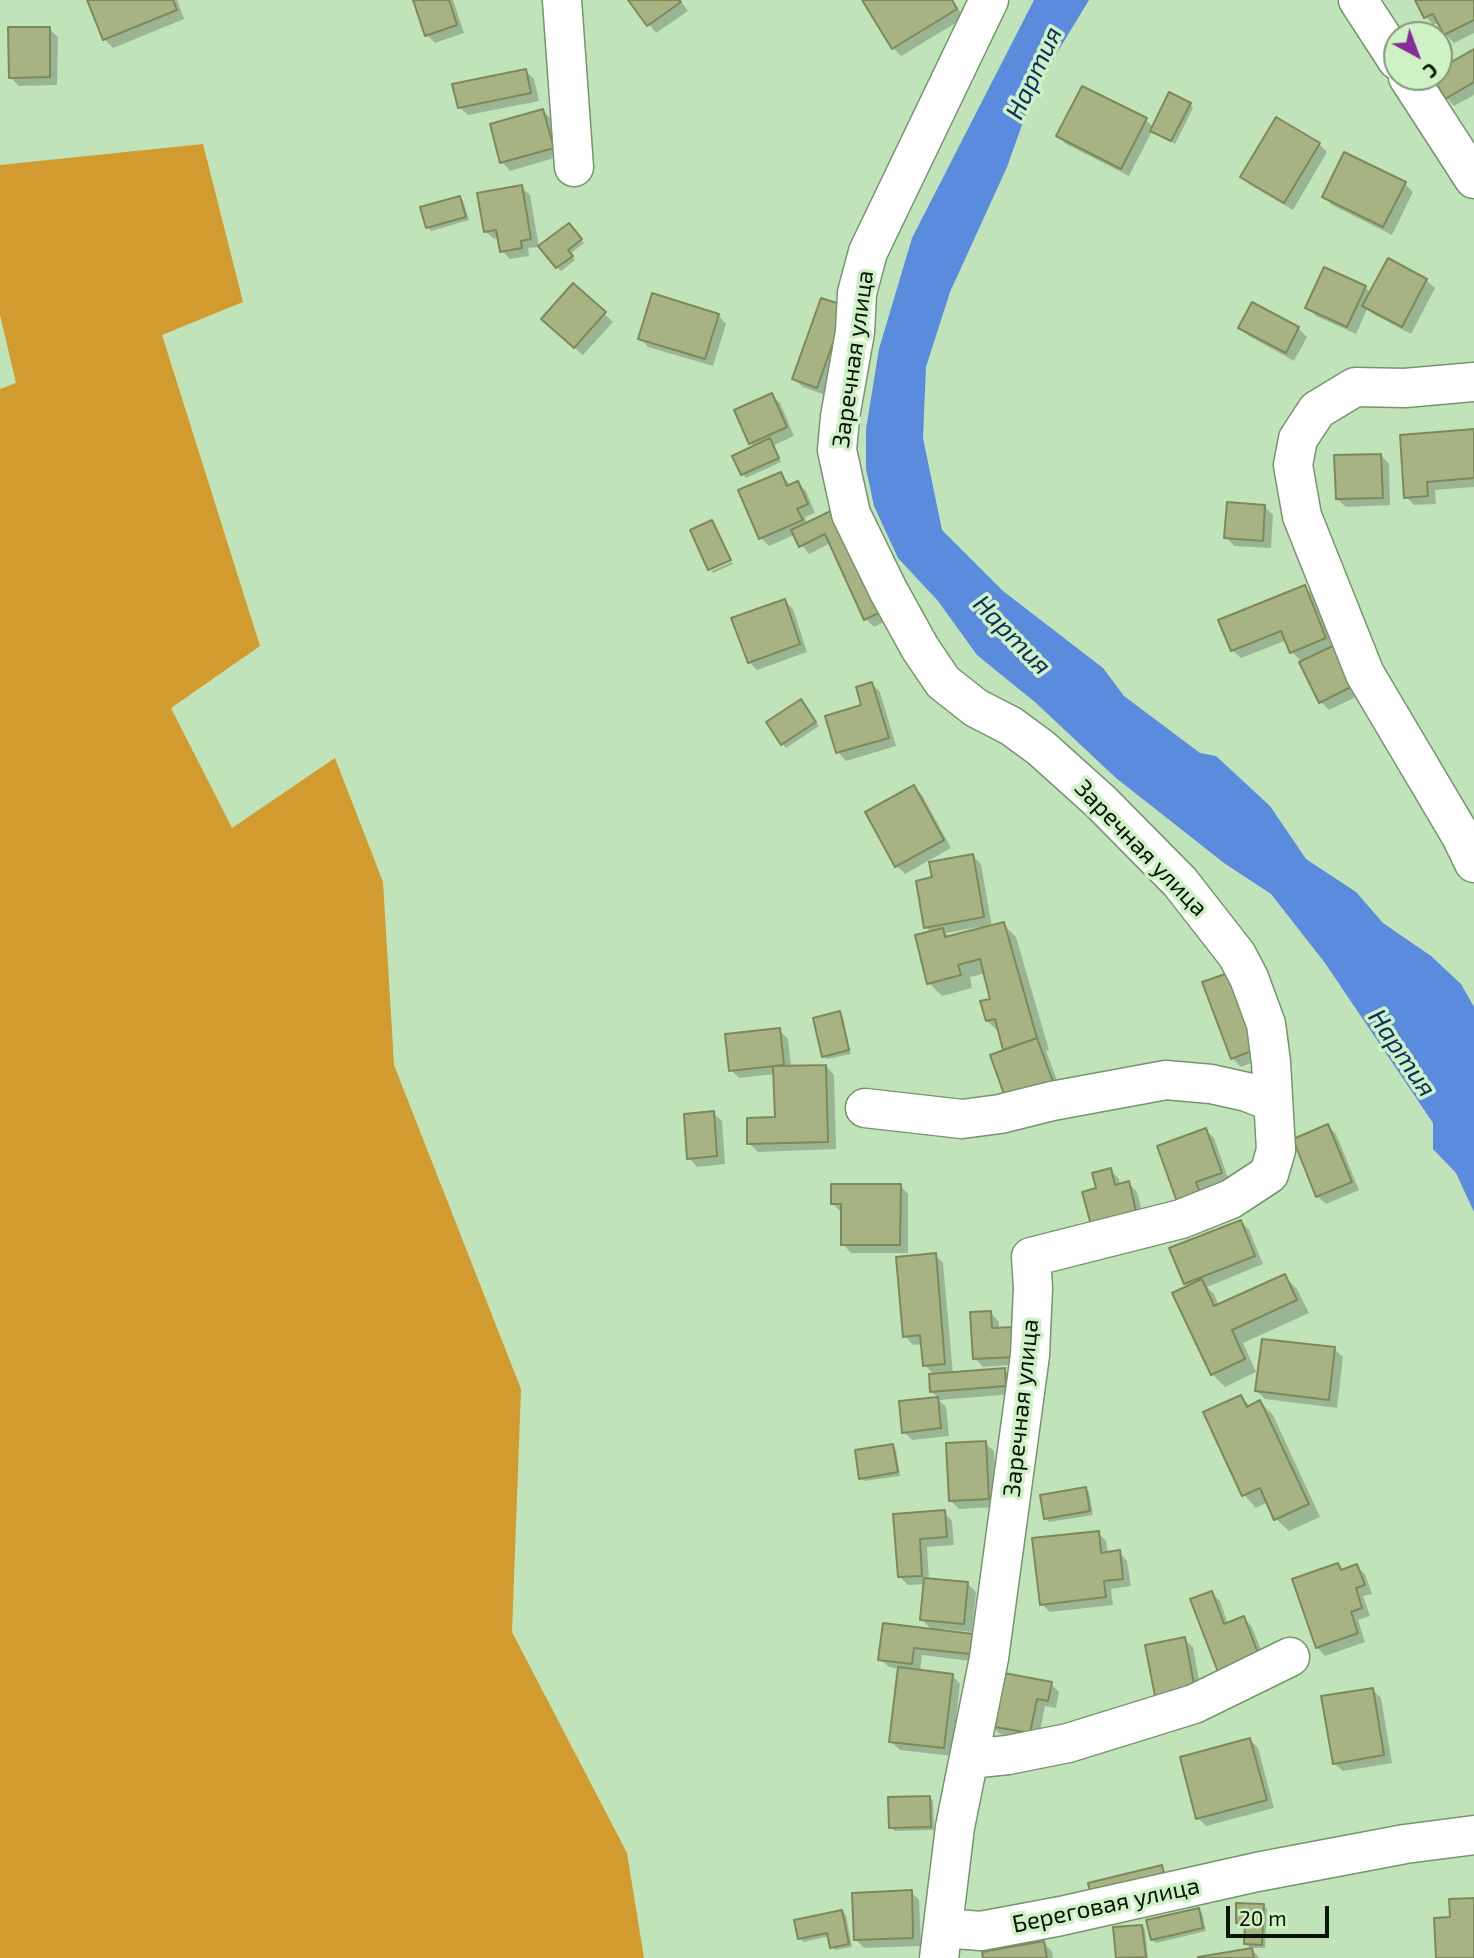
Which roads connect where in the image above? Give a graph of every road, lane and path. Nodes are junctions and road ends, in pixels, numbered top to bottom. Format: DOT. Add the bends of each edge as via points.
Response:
graph roads {
  1 [pos="562,0"];
  2 [pos="989,0"];
  3 [pos="1358,0"];
  4 [pos="1383,38"];
  5 [pos="1417,91"];
  6 [pos="574,167"];
  7 [pos="1474,179"];
  8 [pos="1474,382"];
  9 [pos="1474,863"];
  10 [pos="1272,1102"];
  11 [pos="865,1108"];
  12 [pos="1290,1657"];
  13 [pos="969,1759"];
  14 [pos="1474,1835"];
  15 [pos="942,1943"];
  1 -- 6 [label="street"];
  2 -- 10 [label="street, Заречная улица" via="868,253 857,293 837,450 851,514 920,648 943,682 1041,748 1101,802 1180,882 1231,946 1266,1024"];
  3 -- 4 [label="street"];
  5 -- 7 [label="street"];
  8 -- 9 [label="street" via="1355,387 1317,410 1298,439 1293,465 1302,516 1365,674"];
  10 -- 11 [label="street" via="1210,1084 1166,1080 962,1119"];
  10 -- 13 [label="street, Заречная улица" via="1276,1150 1269,1174 1231,1199 1181,1219 1031,1256 1030,1354 989,1658"];
  12 -- 13 [label="street" via="1194,1703 1068,1743"];
  13 -- 15 [label="street, Заречная улица" via="955,1827"];
  14 -- 15 [label="street, Береговая улица" via="1270,1870"];
}
